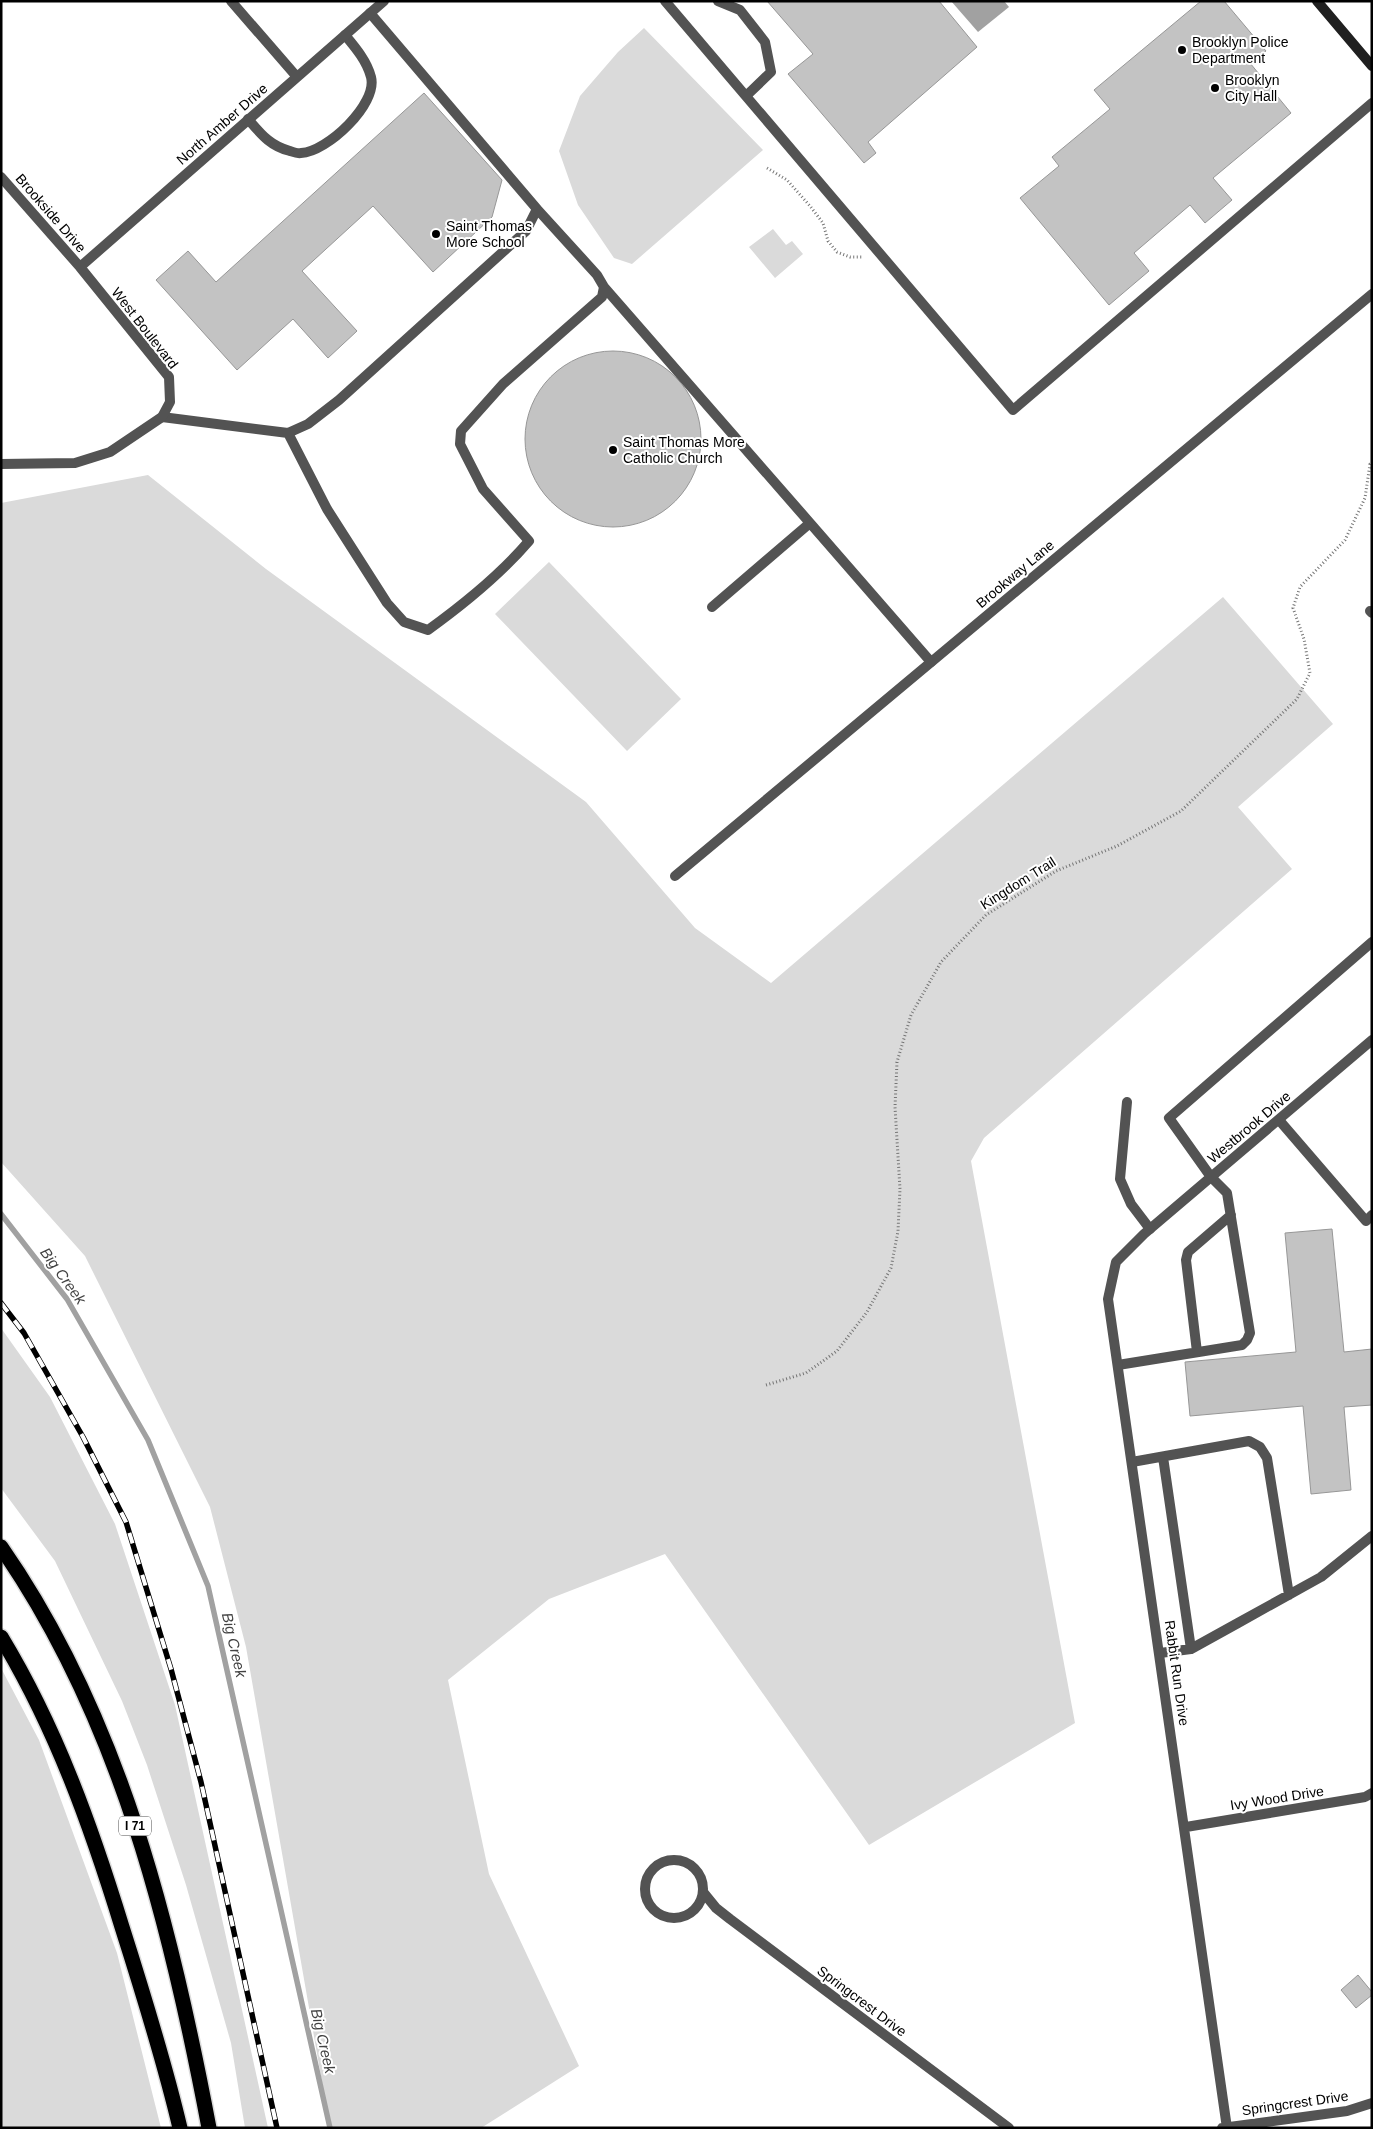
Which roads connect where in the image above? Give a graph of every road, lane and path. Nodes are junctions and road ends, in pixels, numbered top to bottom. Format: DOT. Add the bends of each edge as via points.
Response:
graph roads {
  1 [pos="231,1"];
  2 [pos="384,1"];
  3 [pos="665,1"];
  4 [pos="718,1"];
  5 [pos="1321,3"];
  6 [pos="370,13"];
  7 [pos="345,35"];
  8 [pos="1372,66"];
  9 [pos="297,77"];
  10 [pos="746,96"];
  11 [pos="1372,103"];
  12 [pos="248,119"];
  13 [pos="767,168"];
  14 [pos="1,177"];
  15 [pos="537,209"];
  16 [pos="863,257"];
  17 [pos="80,267"];
  18 [pos="604,287"];
  19 [pos="1372,294"];
  20 [pos="162,417"];
  21 [pos="288,434"];
  22 [pos="1372,463"];
  23 [pos="1,464"];
  24 [pos="810,522"];
  25 [pos="712,606"];
  26 [pos="931,662"];
  27 [pos="676,876"];
  28 [pos="1372,942"];
  29 [pos="1372,1040"];
  30 [pos="1127,1102"];
  31 [pos="1279,1120"];
  32 [pos="1211,1177"];
  33 [pos="1231,1215"];
  34 [pos="1370,1221"];
  35 [pos="1147,1232"];
  36 [pos="1197,1352"];
  37 [pos="1118,1365"];
  38 [pos="766,1385"];
  39 [pos="1163,1457"];
  40 [pos="1132,1462"];
  41 [pos="1372,1536"];
  42 [pos="1,1547"];
  43 [pos="1288,1595"];
  44 [pos="1,1637"];
  45 [pos="1191,1649"];
  46 [pos="1160,1652"];
  47 [pos="1372,1793"];
  48 [pos="1186,1828"];
  49 [pos="703,1892"];
  50 [pos="1372,2103"];
  51 [pos="1225,2127"];
  52 [pos="180,2128"];
  53 [pos="209,2128"];
  54 [pos="1009,2128"];
  1 -- 9 [label="street"];
  2 -- 6 [label="street, North Amber Drive"];
  3 -- 10 [label="street"];
  4 -- 10 [label="street" via="740,10 765,42 771,72"];
  5 -- 8 [label="main road"];
  6 -- 7 [label="street, North Amber Drive"];
  6 -- 15 [label="street"];
  7 -- 9 [label="street, North Amber Drive"];
  7 -- 12 [label="street" via="362,56 372,88 360,113 350,123 320,146 301,154 268,142"];
  9 -- 12 [label="street, North Amber Drive"];
  10 -- 11 [label="street" via="1013,410"];
  12 -- 17 [label="street, North Amber Drive"];
  13 -- 16 [label="path" via="787,180 810,206 837,252"];
  14 -- 17 [label="street, Brookside Drive"];
  15 -- 18 [label="street"];
  15 -- 21 [label="street" via="526,231 340,400 308,424"];
  17 -- 20 [label="street, West Boulevard" via="169,377 170,402"];
  18 -- 21 [label="street" via="602,297 503,384 461,430 460,444 483,489 529,541 511,562 454,612 428,630 404,622 387,603 327,509"];
  18 -- 24 [label="street"];
  19 -- 26 [label="street, Brookway Lane"];
  20 -- 21 [label="street"];
  20 -- 23 [label="street" via="110,452 75,463"];
  22 -- 38 [label="path, Kingdom Trail" via="1365,498 1345,540 1300,586 1293,608 1304,640 1310,673 1297,699 1181,811 1117,846 1056,871 986,915 941,962 911,1015 897,1062 895,1107 900,1189 898,1231 891,1268 868,1312 837,1351 806,1373"];
  24 -- 25 [label="street"];
  24 -- 26 [label="street"];
  26 -- 27 [label="street, Brookway Lane"];
  28 -- 32 [label="street" via="1169,1118"];
  29 -- 31 [label="street, Westbrook Drive"];
  30 -- 35 [label="street" via="1120,1179"];
  31 -- 32 [label="street, Westbrook Drive"];
  31 -- 34 [label="street"];
  32 -- 33 [label="street" via="1227,1193"];
  32 -- 35 [label="street, Westbrook Drive"];
  33 -- 36 [label="street" via="1188,1252 1186,1260"];
  33 -- 36 [label="street" via="1250,1333 1242,1345"];
  35 -- 37 [label="street, Rabbit Run Drive" via="1116,1262 1108,1299"];
  36 -- 37 [label="street"];
  37 -- 40 [label="street, Rabbit Run Drive"];
  39 -- 40 [label="street"];
  39 -- 43 [label="street" via="1249,1441 1260,1447 1266,1458"];
  39 -- 45 [label="street"];
  40 -- 46 [label="street, Rabbit Run Drive"];
  41 -- 43 [label="street" via="1320,1577"];
  42 -- 53 [label="highway, I 71" via="52,1630 72,1670 128,1804 166,1932"];
  43 -- 45 [label="street"];
  44 -- 52 [label="highway" via="38,1705 85,1814 141,1986"];
  45 -- 46 [label="street"];
  46 -- 48 [label="street, Rabbit Run Drive"];
  47 -- 48 [label="street, Ivy Wood Drive" via="1365,1797"];
  48 -- 51 [label="street, Rabbit Run Drive"];
  49 -- 49 [label="street, Springcrest Drive" via="701,1902 688,1915 670,1918 661,1915 648,1902 646,1883 656,1867 672,1860 681,1861 700,1876"];
  49 -- 54 [label="street, Springcrest Drive" via="730,1919"];
  50 -- 51 [label="street, Springcrest Drive" via="1347,2111"];
}
